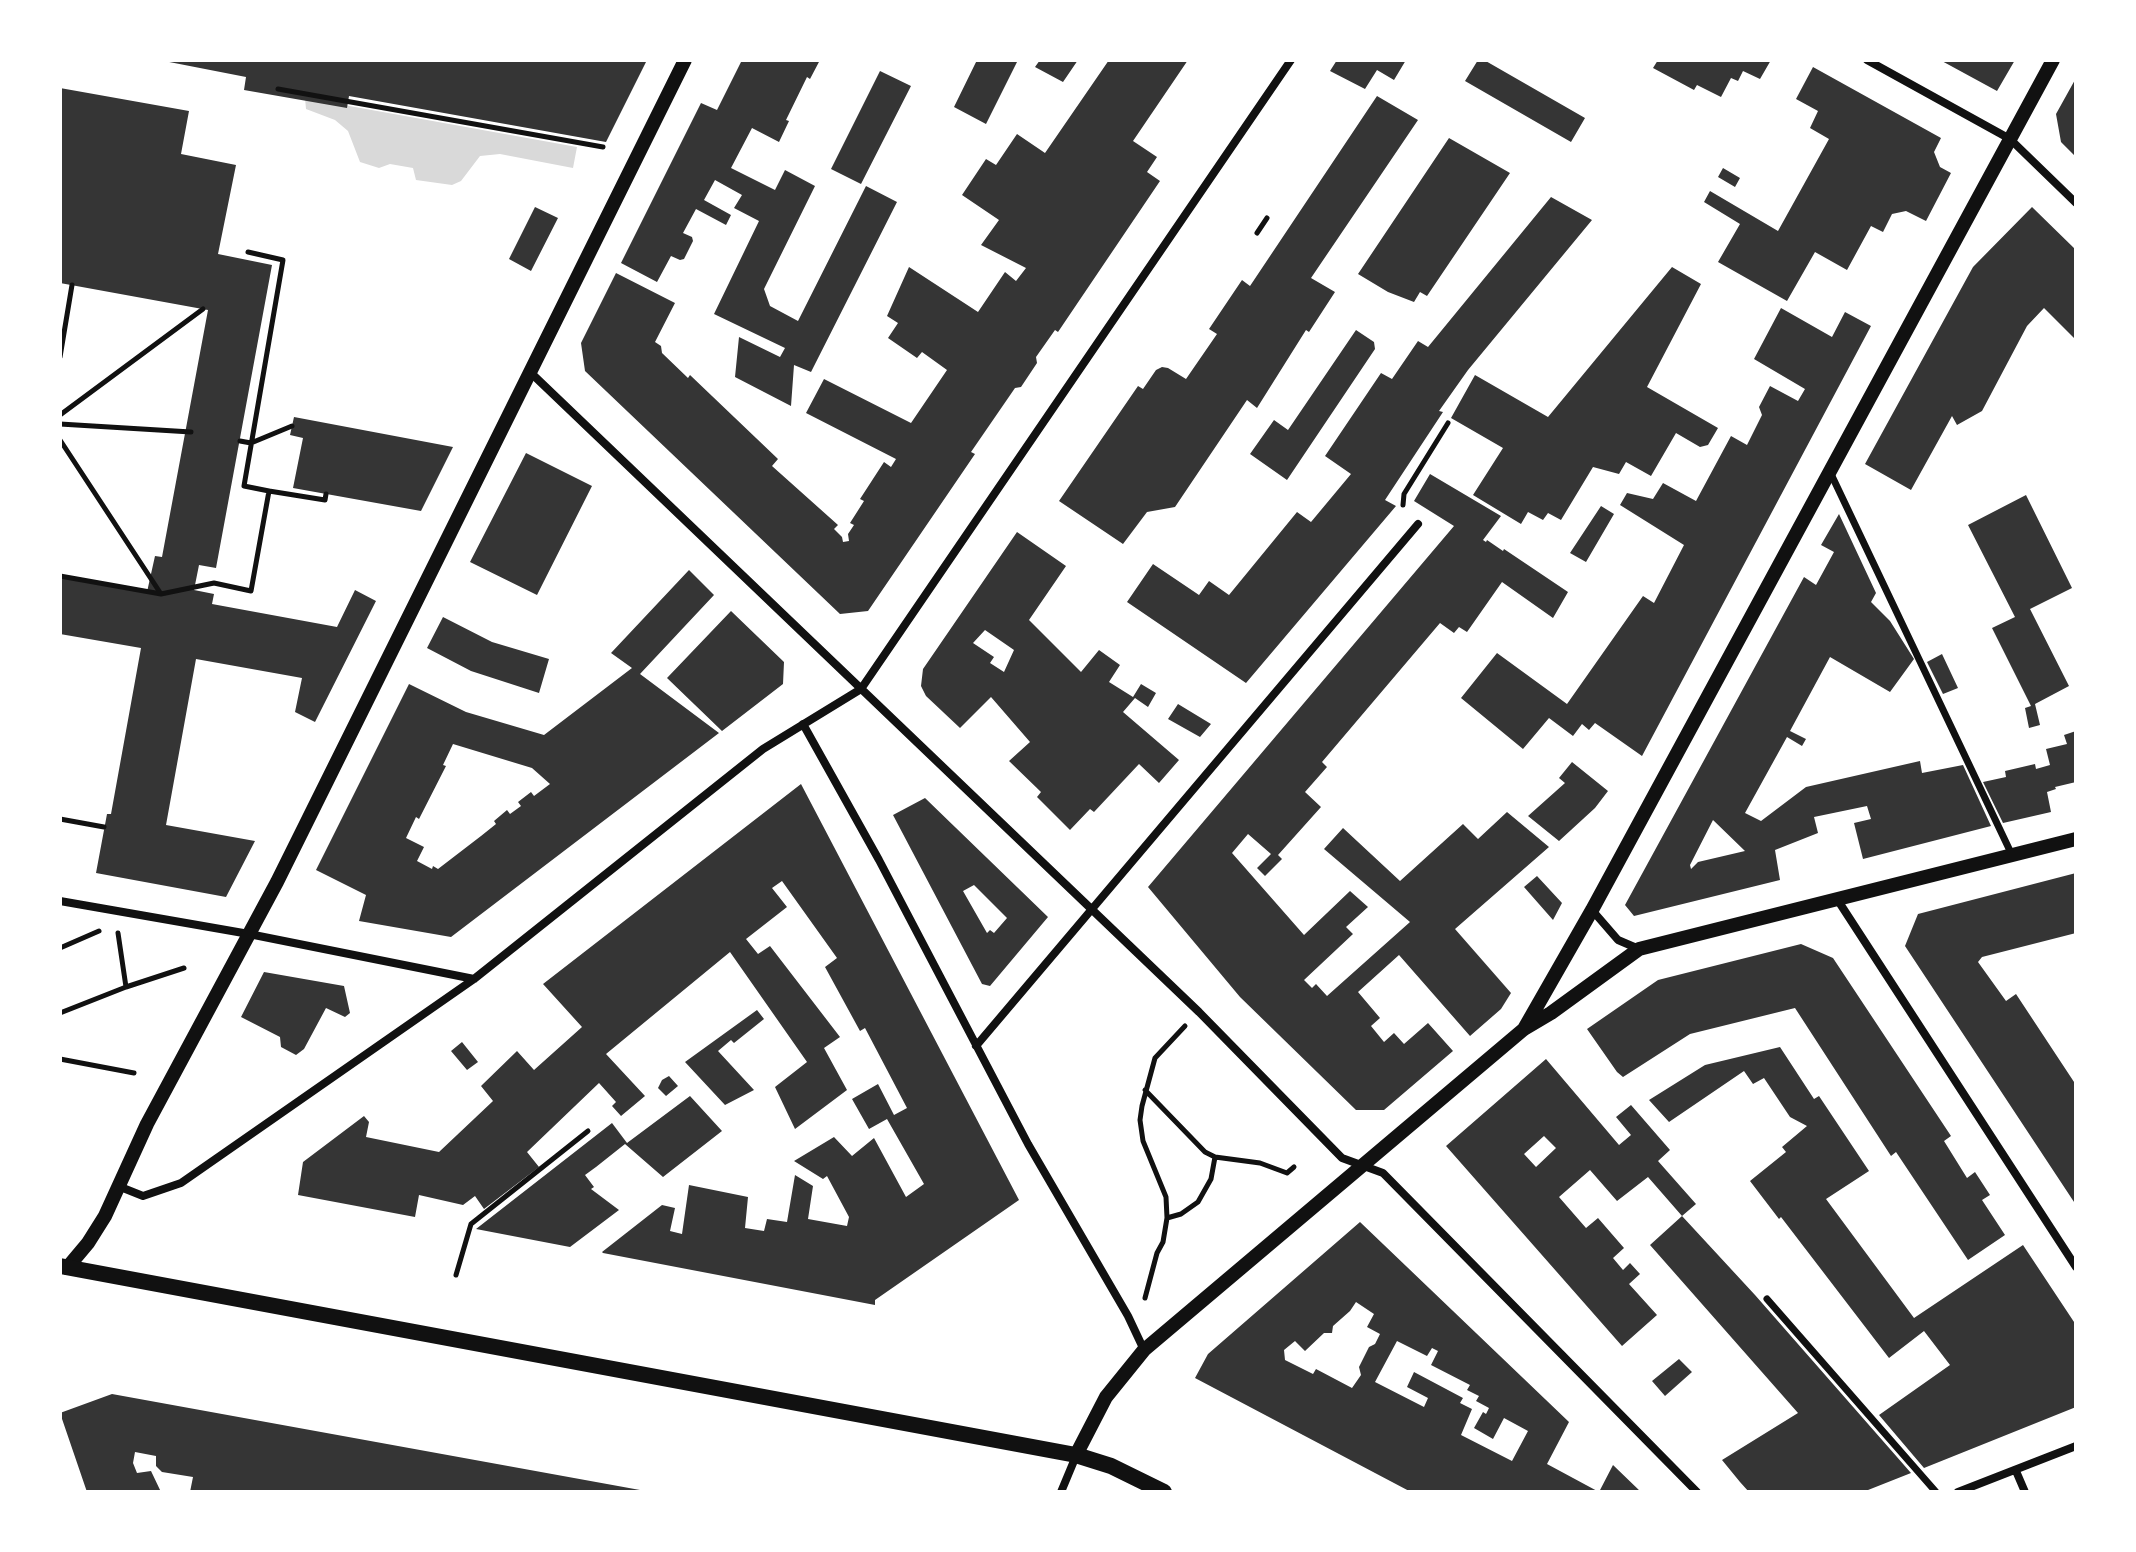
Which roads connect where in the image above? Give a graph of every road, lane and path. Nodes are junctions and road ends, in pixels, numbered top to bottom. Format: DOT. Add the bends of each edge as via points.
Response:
graph roads {
  1 [pos="685,60"];
  2 [pos="1291,60"];
  3 [pos="1867,60"];
  4 [pos="2053,60"];
  5 [pos="278,89"];
  6 [pos="2010,139"];
  7 [pos="603,147"];
  8 [pos="2076,203"];
  9 [pos="1267,218"];
  10 [pos="1257,233"];
  11 [pos="248,252"];
  12 [pos="72,285"];
  13 [pos="203,309"];
  14 [pos="60,357"];
  15 [pos="530,372"];
  16 [pos="60,415"];
  17 [pos="1448,423"];
  18 [pos="60,424"];
  19 [pos="292,426"];
  20 [pos="191,432"];
  21 [pos="60,440"];
  22 [pos="240,441"];
  23 [pos="251,443"];
  24 [pos="1830,472"];
  25 [pos="269,491"];
  26 [pos="326,494"];
  27 [pos="1418,524"];
  28 [pos="60,576"];
  29 [pos="161,594"];
  30 [pos="861,689"];
  31 [pos="803,724"];
  32 [pos="60,819"];
  33 [pos="104,827"];
  34 [pos="2076,839"];
  35 [pos="2012,855"];
  36 [pos="1837,899"];
  37 [pos="60,901"];
  38 [pos="1093,909"];
  39 [pos="1592,910"];
  40 [pos="117,924"];
  41 [pos="249,934"];
  42 [pos="1639,949"];
  43 [pos="184,968"];
  44 [pos="474,979"];
  45 [pos="126,987"];
  46 [pos="1199,1012"];
  47 [pos="60,1013"];
  48 [pos="1524,1029"];
  49 [pos="976,1046"];
  50 [pos="60,1059"];
  51 [pos="134,1073"];
  52 [pos="1145,1090"];
  53 [pos="588,1131"];
  54 [pos="1215,1157"];
  55 [pos="1364,1166"];
  56 [pos="1294,1167"];
  57 [pos="118,1186"];
  58 [pos="1167,1218"];
  59 [pos="2076,1267"];
  60 [pos="62,1269"];
  61 [pos="456,1275"];
  62 [pos="1767,1299"];
  63 [pos="1142,1307"];
  64 [pos="1144,1350"];
  65 [pos="2076,1446"];
  66 [pos="1076,1455"];
  67 [pos="2016,1471"];
  68 [pos="1061,1492"];
  69 [pos="1164,1492"];
  70 [pos="1697,1492"];
  71 [pos="1936,1492"];
  72 [pos="1958,1492"];
  73 [pos="2025,1492"];
  1 -- 15 [label="street"];
  2 -- 30 [label="street"];
  3 -- 6 [label="street"];
  4 -- 6 [label="street"];
  5 -- 7 [label="path"];
  6 -- 8 [label="street"];
  6 -- 24 [label="street"];
  9 -- 10 [label="path"];
  11 -- 23 [label="path" via="283,260"];
  12 -- 14 [label="path"];
  13 -- 16 [label="path"];
  15 -- 30 [label="street"];
  15 -- 41 [label="street"];
  17 -- 27 [label="path" via="1404,494 1406,510"];
  18 -- 20 [label="path"];
  19 -- 23 [label="path"];
  21 -- 29 [label="path"];
  22 -- 23 [label="path"];
  23 -- 25 [label="path" via="244,486"];
  24 -- 35 [label="street"];
  24 -- 39 [label="street"];
  25 -- 26 [label="path" via="325,500"];
  25 -- 29 [label="path" via="251,591 214,583"];
  27 -- 38 [label="street"];
  28 -- 29 [label="path"];
  30 -- 31 [label="street"];
  30 -- 38 [label="street"];
  31 -- 44 [label="street" via="763,749"];
  31 -- 49 [label="street"];
  32 -- 33 [label="path"];
  34 -- 35 [label="street"];
  35 -- 36 [label="street"];
  36 -- 42 [label="street"];
  36 -- 59 [label="street"];
  37 -- 41 [label="street"];
  38 -- 46 [label="street"];
  38 -- 49 [label="street"];
  39 -- 42 [label="street" via="1618,940"];
  39 -- 48 [label="street"];
  40 -- 45 [label="path"];
  41 -- 44 [label="street"];
  41 -- 57 [label="street"];
  42 -- 48 [label="street"];
  43 -- 45 [label="path"];
  44 -- 57 [label="street" via="181,1183 143,1196"];
  45 -- 47 [label="path"];
  46 -- 52 [label="path" via="1155,1058"];
  46 -- 55 [label="street" via="1342,1158"];
  48 -- 55 [label="street"];
  49 -- 64 [label="street"];
  50 -- 51 [label="path"];
  52 -- 54 [label="path"];
  52 -- 58 [label="path" via="1143,1141 1166,1197"];
  53 -- 61 [label="path" via="471,1224"];
  54 -- 56 [label="path" via="1287,1173"];
  54 -- 58 [label="path" via="1211,1179 1198,1202"];
  55 -- 64 [label="street"];
  55 -- 70 [label="street" via="1383,1173"];
  57 -- 60 [label="street" via="88,1243"];
  58 -- 63 [label="path"];
  60 -- 66 [label="main road"];
  62 -- 71 [label="street"];
  64 -- 66 [label="street" via="1106,1397"];
  65 -- 67 [label="street"];
  66 -- 68 [label="street"];
  66 -- 69 [label="main road"];
  67 -- 72 [label="street"];
  67 -- 73 [label="street"];
}
